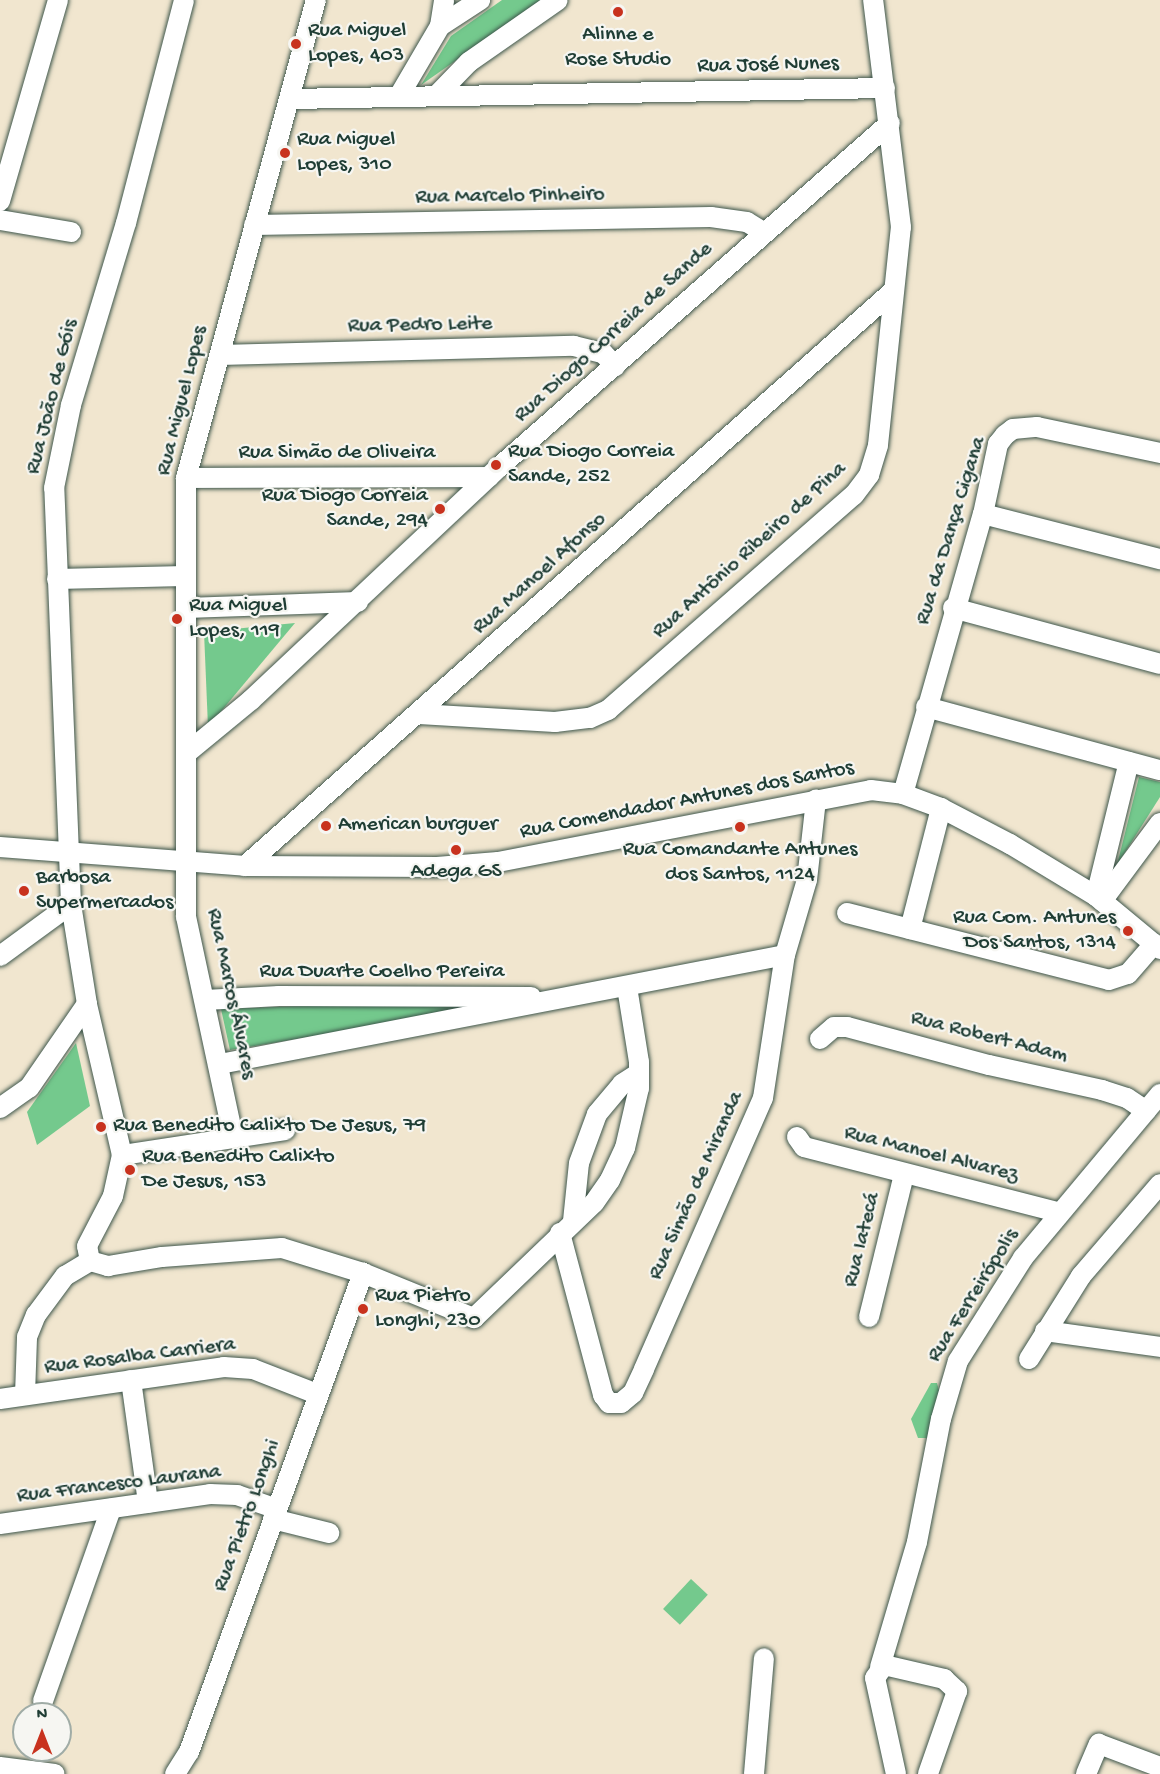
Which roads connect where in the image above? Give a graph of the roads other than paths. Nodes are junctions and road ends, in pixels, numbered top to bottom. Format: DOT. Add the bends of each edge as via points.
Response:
graph roads {
  1 [pos="58,0"];
  2 [pos="184,0"];
  3 [pos="316,0"];
  4 [pos="444,0"];
  5 [pos="480,0"];
  6 [pos="558,0"];
  7 [pos="873,0"];
  8 [pos="440,26"];
  9 [pos="885,88"];
  10 [pos="437,95"];
  11 [pos="399,96"];
  12 [pos="291,99"];
  13 [pos="890,123"];
  14 [pos="0,201"];
  15 [pos="0,220"];
  16 [pos="254,225"];
  17 [pos="71,232"];
  18 [pos="763,232"];
  19 [pos="892,292"];
  20 [pos="220,355"];
  21 [pos="615,366"];
  22 [pos="1160,453"];
  23 [pos="489,477"];
  24 [pos="186,478"];
  25 [pos="983,514"];
  26 [pos="1160,559"];
  27 [pos="185,576"];
  28 [pos="57,579"];
  29 [pos="357,603"];
  30 [pos="312,604"];
  31 [pos="186,608"];
  32 [pos="953,608"];
  33 [pos="317,639"];
  34 [pos="1160,664"];
  35 [pos="926,707"];
  36 [pos="419,714"];
  37 [pos="188,752"];
  38 [pos="1129,762"];
  39 [pos="1160,770"];
  40 [pos="903,794"];
  41 [pos="816,800"];
  42 [pos="941,808"];
  43 [pos="1160,823"];
  44 [pos="0,848"];
  45 [pos="69,852"];
  46 [pos="187,862"];
  47 [pos="244,866"];
  48 [pos="1099,898"];
  49 [pos="71,904"];
  50 [pos="847,913"];
  51 [pos="910,928"];
  52 [pos="1157,946"];
  53 [pos="785,955"];
  54 [pos="0,956"];
  55 [pos="627,987"];
  56 [pos="561,996"];
  57 [pos="205,1000"];
  58 [pos="87,1004"];
  59 [pos="820,1039"];
  60 [pos="220,1064"];
  61 [pos="639,1073"];
  62 [pos="1160,1094"];
  63 [pos="0,1108"];
  64 [pos="1146,1111"];
  65 [pos="285,1130"];
  66 [pos="233,1136"];
  67 [pos="797,1137"];
  68 [pos="122,1155"];
  69 [pos="904,1175"];
  70 [pos="1160,1184"];
  71 [pos="1058,1212"];
  72 [pos="567,1227"];
  73 [pos="90,1261"];
  74 [pos="363,1273"];
  75 [pos="869,1317"];
  76 [pos="1045,1331"];
  77 [pos="1158,1344"];
  78 [pos="1029,1359"];
  79 [pos="131,1380"];
  80 [pos="317,1394"];
  81 [pos="25,1395"];
  82 [pos="0,1399"];
  83 [pos="148,1503"];
  84 [pos="111,1509"];
  85 [pos="275,1514"];
  86 [pos="0,1524"];
  87 [pos="329,1533"];
  88 [pos="764,1658"];
  89 [pos="879,1668"];
  90 [pos="43,1701"];
  91 [pos="0,1767"];
  92 [pos="1160,1767"];
  93 [pos="55,1774"];
  94 [pos="175,1774"];
  95 [pos="754,1774"];
  96 [pos="896,1774"];
  97 [pos="928,1774"];
  98 [pos="1086,1774"];
  1 -- 14 [label="street"];
  2 -- 28 [label="street, Rua João de Góis" via="126,223 58,454 54,488"];
  3 -- 12 [label="street, Rua Miguel Lopes"];
  4 -- 8 [label="street"];
  5 -- 8 [label="street"];
  6 -- 10 [label="street" via="469,62"];
  7 -- 9 [label="street, Rua Antônio Ribeiro de Pina"];
  8 -- 11 [label="street"];
  9 -- 10 [label="street, Rua José Nunes"];
  9 -- 13 [label="street, Rua Antônio Ribeiro de Pina"];
  10 -- 11 [label="street, Rua José Nunes"];
  11 -- 12 [label="street, Rua José Nunes"];
  12 -- 16 [label="street, Rua Miguel Lopes"];
  13 -- 18 [label="street, Rua Diogo Correia de Sande"];
  13 -- 19 [label="street, Rua Antônio Ribeiro de Pina" via="901,227"];
  15 -- 17 [label="street"];
  16 -- 18 [label="street, Rua Marcelo Pinheiro" via="711,217 747,222"];
  16 -- 20 [label="street, Rua Miguel Lopes"];
  18 -- 21 [label="street, Rua Diogo Correia de Sande"];
  19 -- 36 [label="street, Rua Manoel Afonso"];
  19 -- 36 [label="street, Rua Antônio Ribeiro de Pina" via="875,461 854,495 608,711 590,718 555,722"];
  20 -- 21 [label="street, Rua Pedro Leite" via="574,346 603,353"];
  20 -- 24 [label="street, Rua Miguel Lopes"];
  21 -- 23 [label="street, Rua Diogo Correia de Sande"];
  22 -- 25 [label="street, Rua da Dança Cigana" via="1037,427 1013,429 998,444"];
  23 -- 24 [label="street, Rua Simão de Oliveira"];
  23 -- 29 [label="street, Rua Diogo Correia de Sande"];
  24 -- 27 [label="street, Rua Miguel Lopes"];
  25 -- 26 [label="street"];
  25 -- 32 [label="street, Rua da Dança Cigana"];
  27 -- 28 [label="street"];
  27 -- 31 [label="street, Rua Miguel Lopes"];
  28 -- 45 [label="street, Rua João de Góis"];
  29 -- 30 [label="street"];
  29 -- 33 [label="street, Rua Diogo Correia de Sande"];
  30 -- 31 [label="street"];
  30 -- 33 [label="street" via="318,620"];
  31 -- 37 [label="street, Rua Miguel Lopes"];
  32 -- 34 [label="street"];
  32 -- 35 [label="street, Rua da Dança Cigana"];
  33 -- 37 [label="street, Rua Diogo Correia de Sande"];
  35 -- 38 [label="street"];
  35 -- 40 [label="street, Rua da Dança Cigana"];
  36 -- 47 [label="street, Rua Manoel Afonso"];
  37 -- 46 [label="street, Rua Miguel Lopes"];
  38 -- 39 [label="street"];
  38 -- 48 [label="street"];
  40 -- 41 [label="street, Rua Comendador Antunes dos Santos" via="870,790"];
  40 -- 42 [label="street, Rua Comendador Antunes dos Santos"];
  41 -- 47 [label="street, Rua Comendador Antunes dos Santos" via="498,862 330,868"];
  41 -- 53 [label="street, Rua Simão de Miranda" via="803,903"];
  42 -- 48 [label="street, Rua Comendador Antunes dos Santos"];
  42 -- 51 [label="street"];
  43 -- 48 [label="street"];
  44 -- 45 [label="street, Rua Comendador Antunes dos Santos"];
  45 -- 46 [label="street, Rua Comendador Antunes dos Santos"];
  45 -- 49 [label="street, Rua João de Góis"];
  46 -- 47 [label="street, Rua Comendador Antunes dos Santos"];
  46 -- 57 [label="street, Rua Marcos Álvares" via="186,917"];
  48 -- 52 [label="street, Rua Comendador Antunes dos Santos"];
  49 -- 54 [label="street"];
  49 -- 58 [label="street, Rua João de Góis"];
  50 -- 51 [label="street"];
  51 -- 52 [label="street" via="1109,980 1128,974"];
  53 -- 55 [label="street, Rua Duarte Coelho Pereira"];
  53 -- 72 [label="street, Rua Simão de Miranda" via="767,1077 757,1117 633,1393 621,1403 609,1403 603,1395"];
  55 -- 56 [label="street, Rua Duarte Coelho Pereira"];
  55 -- 61 [label="street"];
  56 -- 57 [label="street, Rua Duarte Coelho Pereira" via="279,996"];
  56 -- 60 [label="street, Rua Duarte Coelho Pereira" via="499,1012"];
  57 -- 60 [label="street, Rua Marcos Álvares"];
  58 -- 63 [label="street" via="29,1088"];
  58 -- 68 [label="street, Rua João de Góis"];
  59 -- 64 [label="street, Rua Robert Adam" via="834,1027 847,1027 1102,1090"];
  60 -- 66 [label="street, Rua Marcos Álvares"];
  61 -- 72 [label="street" via="625,1148 594,1203"];
  61 -- 72 [label="street" via="622,1084 597,1114 579,1163"];
  62 -- 64 [label="street, Rua Ferreirópolis"];
  64 -- 71 [label="street, Rua Ferreirópolis"];
  65 -- 66 [label="street"];
  66 -- 68 [label="street"];
  67 -- 69 [label="street, Rua Manoel Alvarez" via="804,1147"];
  68 -- 73 [label="street" via="113,1196 87,1246"];
  69 -- 71 [label="street, Rua Manoel Alvarez"];
  69 -- 75 [label="street, Rua Iatecá"];
  70 -- 76 [label="street" via="1081,1276"];
  71 -- 89 [label="street, Rua Ferreirópolis" via="1023,1258 950,1379 917,1542"];
  72 -- 74 [label="street" via="474,1318"];
  73 -- 74 [label="street" via="108,1266 162,1257 282,1248"];
  73 -- 81 [label="street" via="65,1276 36,1315 26,1351"];
  74 -- 80 [label="street, Rua Pietro Longhi"];
  76 -- 77 [label="street"];
  76 -- 78 [label="street"];
  79 -- 80 [label="street, Rua Rosalba Carriera" via="241,1367"];
  79 -- 81 [label="street, Rua Rosalba Carriera"];
  79 -- 83 [label="street"];
  80 -- 85 [label="street, Rua Pietro Longhi"];
  81 -- 82 [label="street, Rua Rosalba Carriera"];
  83 -- 84 [label="street, Rua Francesco Laurana"];
  83 -- 85 [label="street, Rua Francesco Laurana" via="222,1493"];
  84 -- 86 [label="street, Rua Francesco Laurana"];
  84 -- 90 [label="street"];
  85 -- 87 [label="street, Rua Francesco Laurana"];
  85 -- 94 [label="street, Rua Pietro Longhi" via="189,1752"];
  88 -- 95 [label="street"];
  89 -- 96 [label="street, Rua Ferreirópolis" via="875,1678"];
  89 -- 97 [label="street" via="895,1665 944,1679 957,1691"];
  91 -- 93 [label="street"];
  92 -- 98 [label="street" via="1099,1744"];
}
